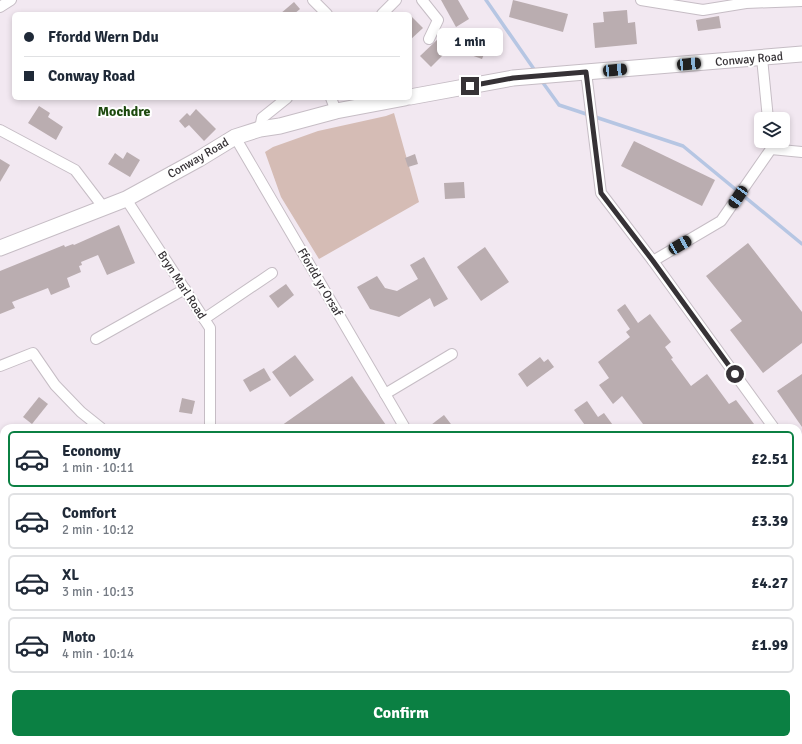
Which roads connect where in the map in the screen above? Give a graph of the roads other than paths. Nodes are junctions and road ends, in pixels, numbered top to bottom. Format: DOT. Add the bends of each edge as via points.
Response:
graph roads {
  1 [pos="11,0"];
  2 [pos="313,0"];
  3 [pos="396,0"];
  4 [pos="422,0"];
  5 [pos="641,0"];
  6 [pos="802,1"];
  7 [pos="0,7"];
  8 [pos="325,12"];
  9 [pos="384,12"];
  10 [pos="429,39"];
  11 [pos="802,54"];
  12 [pos="762,58"];
  13 [pos="586,72"];
  14 [pos="412,97"];
  15 [pos="284,100"];
  16 [pos="381,100"];
  17 [pos="333,104"];
  18 [pos="767,112"];
  19 [pos="260,129"];
  20 [pos="0,130"];
  21 [pos="235,136"];
  22 [pos="769,148"];
  23 [pos="784,148"];
  24 [pos="802,152"];
  25 [pos="126,199"];
  26 [pos="104,208"];
  27 [pos="0,248"];
  28 [pos="653,261"];
  29 [pos="272,273"];
  30 [pos="185,290"];
  31 [pos="204,320"];
  32 [pos="96,339"];
  33 [pos="452,354"];
  34 [pos="0,366"];
  35 [pos="385,394"];
  36 [pos="96,424"];
  37 [pos="210,424"];
  38 [pos="403,424"];
  39 [pos="771,424"];
  1 -- 7 [label="street"];
  2 -- 8 [label="street"];
  3 -- 9 [label="street"];
  4 -- 10 [label="street" via="438,20"];
  5 -- 6 [label="street" via="703,10 746,3"];
  11 -- 12 [label="main road, Conway Road"];
  12 -- 13 [label="main road, Conway Road"];
  12 -- 18 [label="street"];
  13 -- 14 [label="main road, Conway Road" via="513,78"];
  13 -- 28 [label="street" via="601,193"];
  15 -- 19 [label="street" via="262,118"];
  16 -- 17 [label="main road, Conway Road"];
  17 -- 19 [label="main road, Conway Road" via="280,126"];
  19 -- 21 [label="main road, Conway Road"];
  20 -- 26 [label="street" via="75,170"];
  21 -- 25 [label="main road, Conway Road"];
  21 -- 35 [label="street, Ffordd yr Orsaf"];
  22 -- 28 [label="street" via="721,221"];
  23 -- 24 [label="street"];
  25 -- 26 [label="main road, Conway Road"];
  25 -- 30 [label="street, Bryn Marl Road"];
  26 -- 27 [label="main road, Conway Road"];
  28 -- 39 [label="street"];
  29 -- 31 [label="street"];
  30 -- 31 [label="street, Bryn Marl Road"];
  30 -- 32 [label="street"];
  31 -- 37 [label="street, Bryn Marl Road" via="210,328"];
  33 -- 35 [label="street"];
  34 -- 36 [label="street" via="33,353 55,384"];
  35 -- 38 [label="street, Ffordd yr Orsaf"];
}
